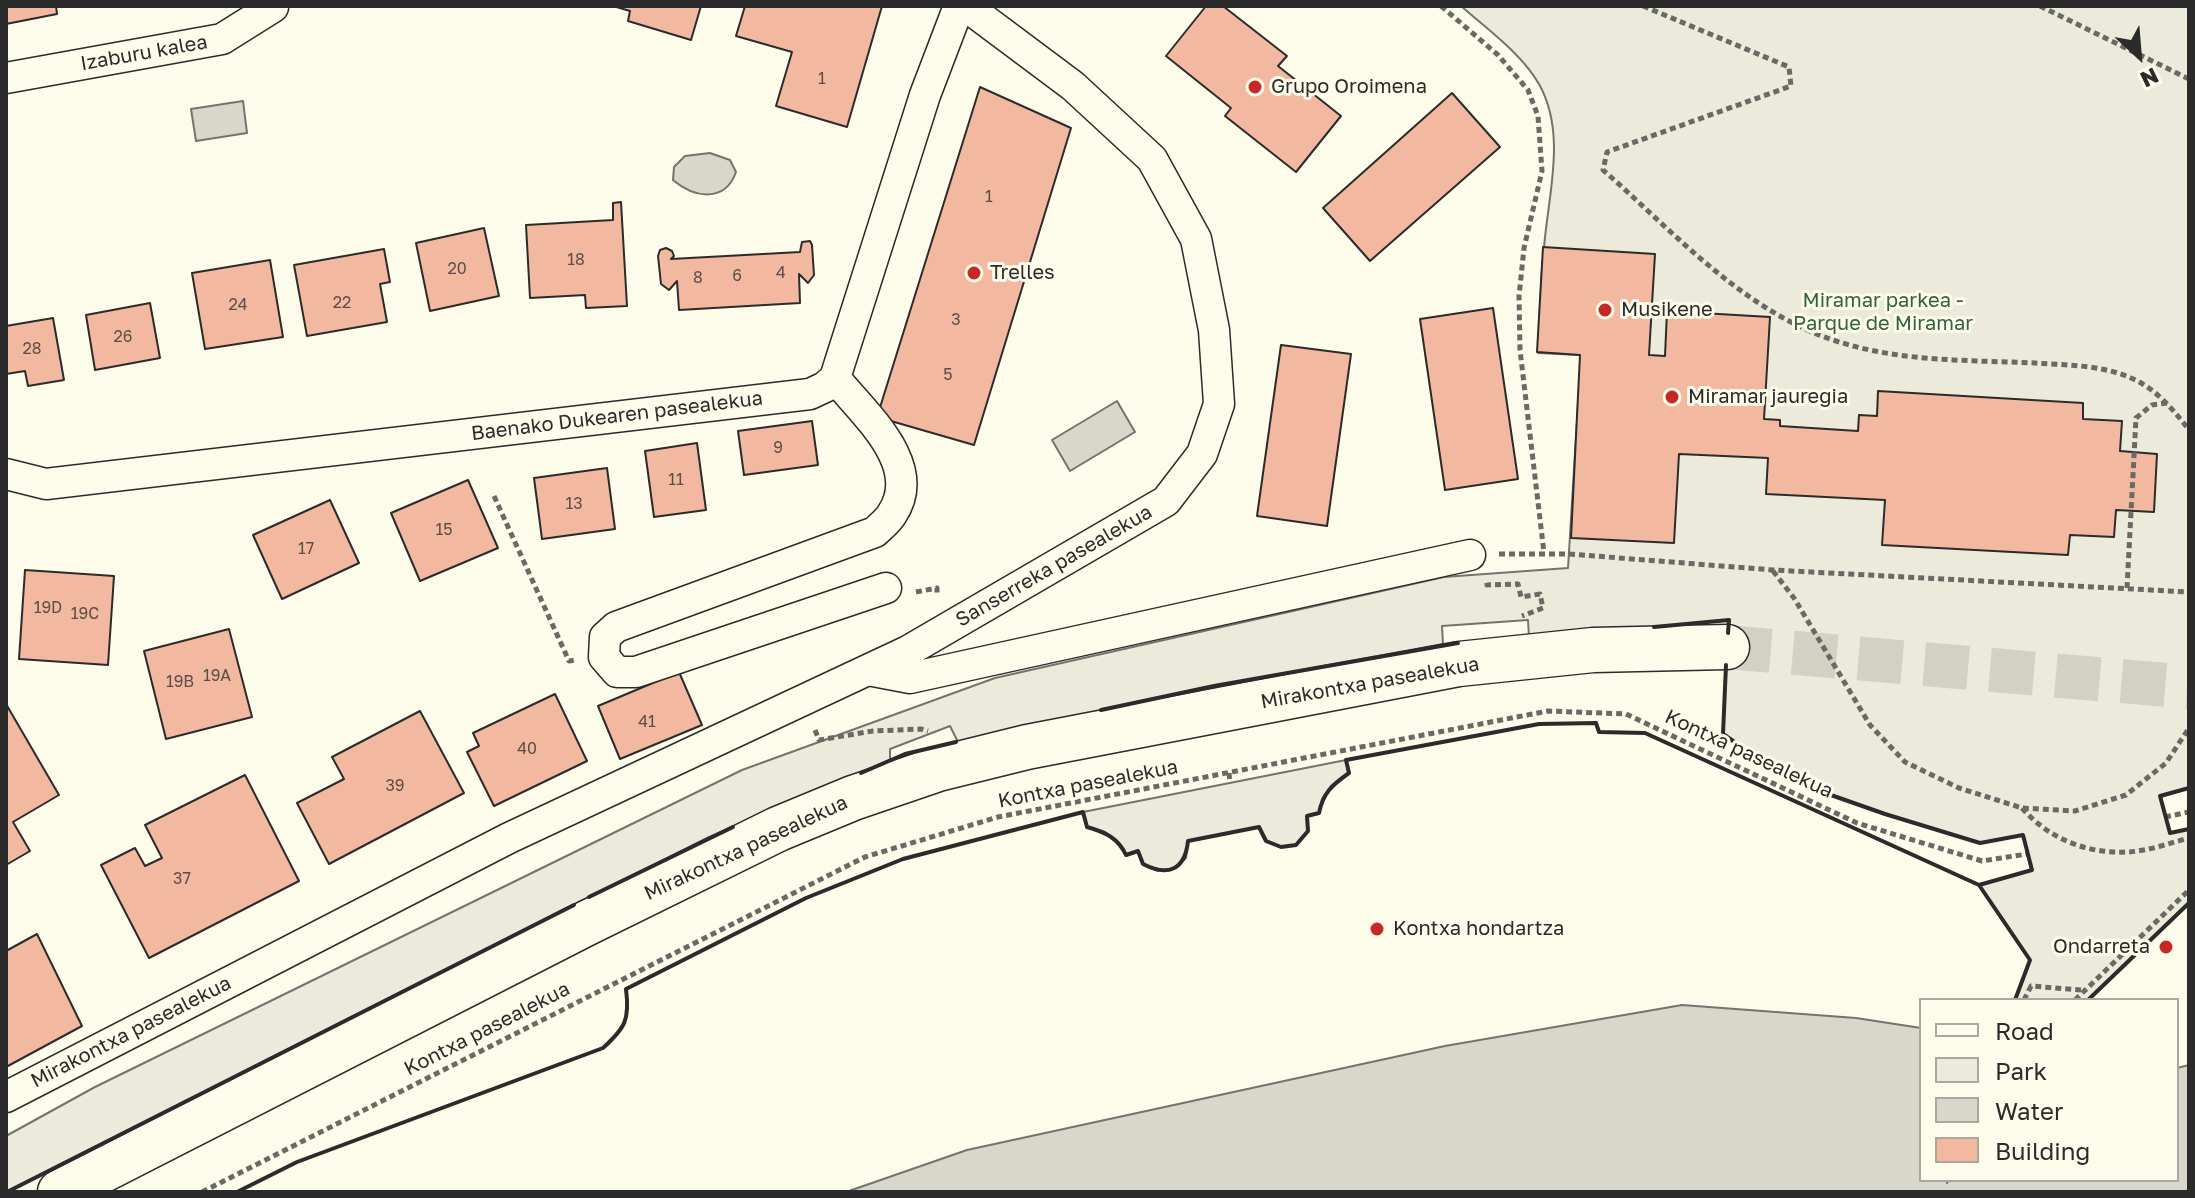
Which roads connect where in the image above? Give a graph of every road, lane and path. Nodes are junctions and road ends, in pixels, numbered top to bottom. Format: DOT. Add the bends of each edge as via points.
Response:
graph roads {
  1 [pos="959,6"];
  2 [pos="966,6"];
  3 [pos="1441,6"];
  4 [pos="1643,6"];
  5 [pos="2040,6"];
  6 [pos="273,7"];
  7 [pos="6,78"];
  8 [pos="2189,79"];
  9 [pos="835,378"];
  10 [pos="2168,403"];
  11 [pos="2189,430"];
  12 [pos="6,474"];
  13 [pos="494,496"];
  14 [pos="1544,553"];
  15 [pos="1470,555"];
  16 [pos="1773,570"];
  17 [pos="1487,585"];
  18 [pos="886,588"];
  19 [pos="2127,588"];
  20 [pos="2189,592"];
  21 [pos="1521,624"];
  22 [pos="1727,647"];
  23 [pos="604,657"];
  24 [pos="868,670"];
  25 [pos="2189,728"];
  26 [pos="921,729"];
  27 [pos="815,730"];
  28 [pos="1229,773"];
  29 [pos="1230,783"];
  30 [pos="2022,808"];
  31 [pos="2189,812"];
  32 [pos="2165,817"];
  33 [pos="2189,838"];
  34 [pos="2027,854"];
  35 [pos="2189,890"];
  36 [pos="2082,991"];
  37 [pos="2025,998"];
  38 [pos="2077,998"];
  39 [pos="6,1097"];
  40 [pos="60,1192"];
  41 [pos="202,1192"];
  1 -- 9 [label="street" via="925,95"];
  2 -- 24 [label="street, Sanserreka pasealekua" via="1073,86 1152,159 1196,239 1214,330 1219,404 1202,454 1166,501"];
  3 -- 14 [label="path" via="1498,55 1528,90 1538,116 1542,171 1519,296 1520,350"];
  4 -- 10 [label="path" via="1789,67 1791,86 1607,152 1603,170 1746,297 1835,341 1891,355 2081,366 2131,378"];
  5 -- 8 [label="path"];
  6 -- 7 [label="street, Izaburu kalea" via="222,39"];
  9 -- 12 [label="street, Baenako Dukearen pasealekua" via="810,394 46,484"];
  9 -- 23 [label="street" via="886,438 901,467 894,513 865,537 616,627 605,637"];
  10 -- 11 [label="path"];
  10 -- 19 [label="path" via="2152,405 2136,418"];
  13 -- 23 [label="path" via="569,661"];
  14 -- 15 [label="path"];
  14 -- 16 [label="path"];
  15 -- 24 [label="street" via="910,678"];
  16 -- 19 [label="path"];
  16 -- 30 [label="path" via="1870,725 1905,762 1959,788"];
  17 -- 21 [label="path" via="1518,584 1521,597 1540,594 1543,608 1521,616"];
  18 -- 23 [label="street" via="636,672 617,672"];
  19 -- 20 [label="path"];
  22 -- 40 [label="main road, Mirakontxa pasealekua" via="1593,650 1459,664 938,769 778,829"];
  24 -- 39 [label="street, Mirakontxa pasealekua" via="509,838"];
  25 -- 30 [label="path" via="2166,763 2126,795 2075,811"];
  26 -- 27 [label="path" via="819,740"];
  28 -- 29 [label="path"];
  28 -- 34 [label="path, Kontxa pasealekua" via="1548,711 1626,714 1857,823 1982,861"];
  28 -- 41 [label="path, Kontxa pasealekua" via="998,817 865,857"];
  30 -- 33 [label="path" via="2035,823 2081,849 2129,852"];
  31 -- 32 [label="path"];
  35 -- 36 [label="path"];
  36 -- 37 [label="path" via="2031,986"];
  36 -- 38 [label="path"];
}
